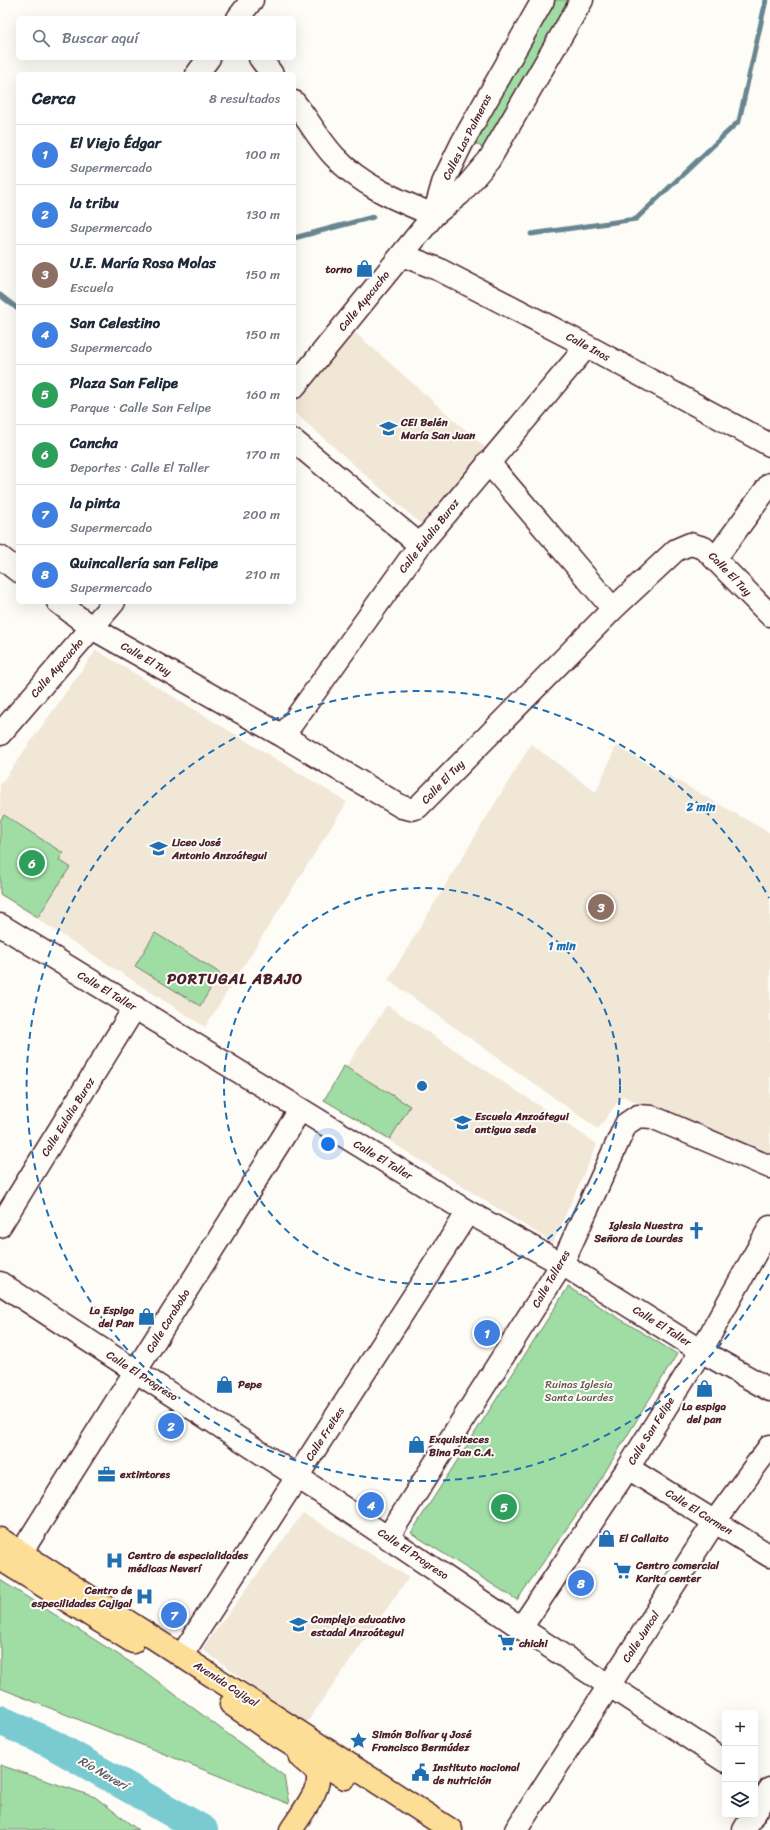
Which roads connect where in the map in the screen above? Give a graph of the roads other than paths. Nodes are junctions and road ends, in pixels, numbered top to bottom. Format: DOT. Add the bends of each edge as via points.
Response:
graph roads {
  1 [pos="252,0"];
  2 [pos="543,0"];
  3 [pos="582,0"];
  4 [pos="240,16"];
  5 [pos="208,60"];
  6 [pos="262,60"];
  7 [pos="198,72"];
  8 [pos="270,72"];
  9 [pos="296,105"];
  10 [pos="434,215"];
  11 [pos="402,255"];
  12 [pos="587,346"];
  13 [pos="296,385"];
  14 [pos="296,443"];
  15 [pos="770,445"];
  16 [pos="488,462"];
  17 [pos="770,484"];
  18 [pos="420,545"];
  19 [pos="0,556"];
  20 [pos="715,559"];
  21 [pos="16,569"];
  22 [pos="61,604"];
  23 [pos="112,604"];
  24 [pos="613,609"];
  25 [pos="770,615"];
  26 [pos="92,628"];
  27 [pos="0,734"];
  28 [pos="283,736"];
  29 [pos="0,925"];
  30 [pos="135,1007"];
  31 [pos="300,1110"];
  32 [pos="770,1167"];
  33 [pos="468,1212"];
  34 [pos="0,1226"];
  35 [pos="770,1227"];
  36 [pos="562,1264"];
  37 [pos="0,1283"];
  38 [pos="701,1351"];
  39 [pos="136,1372"];
  40 [pos="770,1390"];
  41 [pos="770,1446"];
  42 [pos="628,1468"];
  43 [pos="298,1477"];
  44 [pos="715,1521"];
  45 [pos="388,1537"];
  46 [pos="0,1539"];
  47 [pos="21,1553"];
  48 [pos="770,1556"];
  49 [pos="0,1559"];
  50 [pos="521,1628"];
  51 [pos="182,1655"];
  52 [pos="610,1685"];
  53 [pos="279,1737"];
  54 [pos="722,1759"];
  55 [pos="766,1788"];
  56 [pos="758,1805"];
  57 [pos="752,1818"];
  58 [pos="291,1830"];
  59 [pos="427,1830"];
  60 [pos="451,1830"];
  61 [pos="516,1830"];
  62 [pos="744,1830"];
  1 -- 4 [label="street"];
  2 -- 10 [label="street, Calles Las Palmeras" via="462,143 444,180"];
  3 -- 10 [label="street, Calles Las Palmeras" via="489,160 460,194"];
  5 -- 7 [label="street"];
  6 -- 8 [label="street"];
  9 -- 10 [label="street" via="334,157 359,178 393,198"];
  10 -- 11 [label="street, Calle Ayacucho"];
  11 -- 12 [label="street, Calle Inos" via="438,269"];
  11 -- 13 [label="street, Calle Ayacucho"];
  12 -- 15 [label="street, Calle Inos"];
  12 -- 16 [label="street, Calle Eulalia Buroz"];
  14 -- 18 [label="street"];
  16 -- 18 [label="street, Calle Eulalia Buroz"];
  16 -- 24 [label="street"];
  17 -- 20 [label="street"];
  18 -- 28 [label="street, Calle Eulalia Buroz"];
  19 -- 21 [label="street"];
  20 -- 24 [label="street, Calle El Tuy" via="704,548 690,544 676,550"];
  20 -- 25 [label="street, Calle El Tuy"];
  22 -- 26 [label="street, Calle El Tuy"];
  23 -- 26 [label="street, Calle Ayacucho"];
  24 -- 28 [label="street, Calle El Tuy" via="418,807 412,810 402,807"];
  26 -- 27 [label="street, Calle Ayacucho"];
  26 -- 28 [label="street, Calle El Tuy"];
  29 -- 30 [label="street, Calle El Taller"];
  30 -- 31 [label="street, Calle El Taller"];
  30 -- 34 [label="street, Calle Eulalia Buroz"];
  31 -- 33 [label="street, Calle El Taller"];
  31 -- 39 [label="street, Calle Carabobo"];
  32 -- 36 [label="street, Calle Talleres" via="652,1117 638,1116 626,1124"];
  33 -- 36 [label="street, Calle El Taller"];
  33 -- 43 [label="street, Calle Freites"];
  35 -- 38 [label="street, Calle San Felipe"];
  36 -- 38 [label="street, Calle El Taller"];
  36 -- 45 [label="street, Calle Talleres"];
  37 -- 39 [label="street, Calle El Progreso"];
  38 -- 40 [label="street, Calle El Taller"];
  38 -- 42 [label="street, Calle San Felipe"];
  39 -- 43 [label="street, Calle El Progreso"];
  39 -- 47 [label="street, Calle Carabobo"];
  41 -- 44 [label="street, Calle Juncal"];
  42 -- 44 [label="street, Calle El Carmen"];
  42 -- 50 [label="street, Calle San Felipe"];
  43 -- 45 [label="street, Calle El Progreso"];
  43 -- 51 [label="street, Calle Freites"];
  44 -- 48 [label="street, Calle El Carmen"];
  44 -- 52 [label="street, Calle Juncal"];
  45 -- 50 [label="street, Calle El Progreso"];
  46 -- 47 [label="main road, Avenida Cajigal"];
  47 -- 51 [label="main road, Avenida Cajigal"];
  49 -- 53 [label="main road, Avenida Cajigal"];
  50 -- 52 [label="street, Calle El Progreso"];
  51 -- 60 [label="main road, Avenida Cajigal"];
  52 -- 54 [label="street, Calle El Progreso"];
  52 -- 61 [label="street, Calle Juncal"];
  53 -- 58 [label="main road" via="314,1770 318,1779 315,1790"];
  53 -- 59 [label="main road, Avenida Cajigal"];
  55 -- 56 [label="street"];
  57 -- 62 [label="street"];
}
